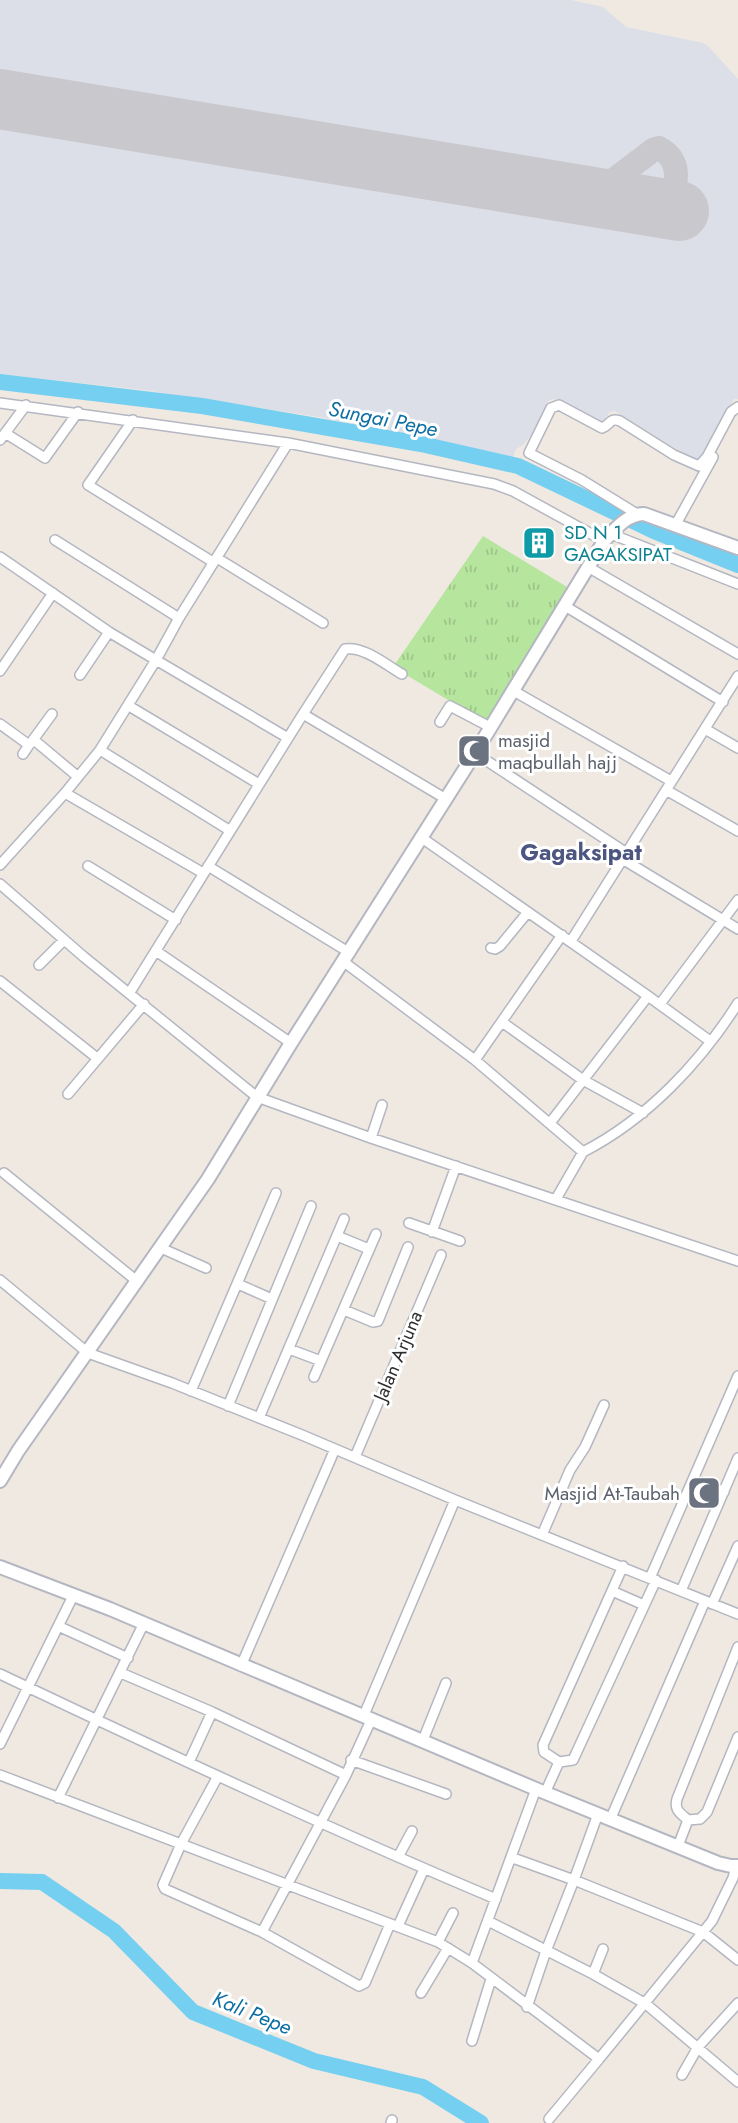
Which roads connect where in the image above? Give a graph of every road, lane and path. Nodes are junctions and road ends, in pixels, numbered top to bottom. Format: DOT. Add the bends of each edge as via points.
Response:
graph roads {
  1 [pos="0,402"];
  2 [pos="26,405"];
  3 [pos="738,407"];
  4 [pos="79,412"];
  5 [pos="133,420"];
  6 [pos="730,425"];
  7 [pos="2,436"];
  8 [pos="288,443"];
  9 [pos="633,516"];
  10 [pos="676,524"];
  11 [pos="610,535"];
  12 [pos="55,540"];
  13 [pos="738,548"];
  14 [pos="0,556"];
  15 [pos="215,560"];
  16 [pos="588,567"];
  17 [pos="738,584"];
  18 [pos="52,593"];
  19 [pos="565,607"];
  20 [pos="178,618"];
  21 [pos="323,623"];
  22 [pos="108,632"];
  23 [pos="738,654"];
  24 [pos="156,660"];
  25 [pos="0,671"];
  26 [pos="402,674"];
  27 [pos="79,675"];
  28 [pos="738,676"];
  29 [pos="735,688"];
  30 [pos="512,690"];
  31 [pos="723,702"];
  32 [pos="129,706"];
  33 [pos="52,713"];
  34 [pos="303,714"];
  35 [pos="440,722"];
  36 [pos="0,724"];
  37 [pos="490,727"];
  38 [pos="705,729"];
  39 [pos="288,738"];
  40 [pos="29,747"];
  41 [pos="738,748"];
  42 [pos="100,750"];
  43 [pos="475,753"];
  44 [pos="77,776"];
  45 [pos="671,781"];
  46 [pos="259,784"];
  47 [pos="666,790"];
  48 [pos="65,793"];
  49 [pos="446,799"];
  50 [pos="229,830"];
  51 [pos="738,831"];
  52 [pos="422,838"];
  53 [pos="626,857"];
  54 [pos="0,864"];
  55 [pos="88,866"];
  56 [pos="205,870"];
  57 [pos="0,884"];
  58 [pos="738,900"];
  59 [pos="528,912"];
  60 [pos="176,920"];
  61 [pos="724,921"];
  62 [pos="738,929"];
  63 [pos="562,935"];
  64 [pos="64,940"];
  65 [pos="571,942"];
  66 [pos="491,948"];
  67 [pos="156,951"];
  68 [pos="347,957"];
  69 [pos="39,965"];
  70 [pos="0,981"];
  71 [pos="130,992"];
  72 [pos="648,996"];
  73 [pos="738,1003"];
  74 [pos="144,1004"];
  75 [pos="660,1004"];
  76 [pos="502,1022"];
  77 [pos="710,1041"];
  78 [pos="290,1043"];
  79 [pos="97,1058"];
  80 [pos="475,1060"];
  81 [pos="583,1080"];
  82 [pos="68,1094"];
  83 [pos="257,1097"];
  84 [pos="382,1105"];
  85 [pos="643,1113"];
  86 [pos="550,1123"];
  87 [pos="371,1138"];
  88 [pos="583,1152"];
  89 [pos="456,1166"];
  90 [pos="4,1173"];
  91 [pos="276,1194"];
  92 [pos="556,1199"];
  93 [pos="311,1206"];
  94 [pos="344,1219"];
  95 [pos="409,1223"];
  96 [pos="432,1232"];
  97 [pos="376,1234"];
  98 [pos="337,1236"];
  99 [pos="460,1241"];
  100 [pos="408,1247"];
  101 [pos="161,1248"];
  102 [pos="369,1249"];
  103 [pos="441,1255"];
  104 [pos="738,1261"];
  105 [pos="206,1268"];
  106 [pos="0,1280"];
  107 [pos="138,1282"];
  108 [pos="238,1284"];
  109 [pos="272,1299"];
  110 [pos="344,1310"];
  111 [pos="289,1349"];
  112 [pos="88,1353"];
  113 [pos="321,1361"];
  114 [pos="738,1376"];
  115 [pos="314,1377"];
  116 [pos="191,1391"];
  117 [pos="604,1405"];
  118 [pos="228,1406"];
  119 [pos="259,1418"];
  120 [pos="335,1449"];
  121 [pos="355,1457"];
  122 [pos="738,1458"];
  123 [pos="694,1479"];
  124 [pos="0,1481"];
  125 [pos="724,1492"];
  126 [pos="455,1500"];
  127 [pos="542,1535"];
  128 [pos="738,1546"];
  129 [pos="623,1566"];
  130 [pos="0,1567"];
  131 [pos="653,1579"];
  132 [pos="612,1591"];
  133 [pos="681,1591"];
  134 [pos="74,1594"];
  135 [pos="708,1603"];
  136 [pos="644,1605"];
  137 [pos="738,1614"];
  138 [pos="144,1623"];
  139 [pos="58,1626"];
  140 [pos="738,1646"];
  141 [pos="128,1658"];
  142 [pos="242,1666"];
  143 [pos="121,1673"];
  144 [pos="0,1674"];
  145 [pos="446,1684"];
  146 [pos="28,1687"];
  147 [pos="212,1712"];
  148 [pos="368,1716"];
  149 [pos="97,1721"];
  150 [pos="738,1737"];
  151 [pos="1,1739"];
  152 [pos="424,1740"];
  153 [pos="351,1760"];
  154 [pos="189,1762"];
  155 [pos="559,1762"];
  156 [pos="0,1775"];
  157 [pos="346,1775"];
  158 [pos="218,1776"];
  159 [pos="541,1791"];
  160 [pos="446,1794"];
  161 [pos="58,1798"];
  162 [pos="598,1814"];
  163 [pos="610,1820"];
  164 [pos="688,1820"];
  165 [pos="320,1821"];
  166 [pos="412,1831"];
  167 [pos="181,1844"];
  168 [pos="678,1846"];
  169 [pos="398,1857"];
  170 [pos="513,1858"];
  171 [pos="737,1866"];
  172 [pos="424,1869"];
  173 [pos="574,1880"];
  174 [pos="286,1884"];
  175 [pos="496,1899"];
  176 [pos="453,1913"];
  177 [pos="488,1921"];
  178 [pos="394,1925"];
  179 [pos="262,1932"];
  180 [pos="703,1932"];
  181 [pos="438,1942"];
  182 [pos="448,1948"];
  183 [pos="603,1949"];
  184 [pos="546,1951"];
  185 [pos="738,1960"];
  186 [pos="472,1963"];
  187 [pos="593,1974"];
  188 [pos="491,1979"];
  189 [pos="421,1993"];
  190 [pos="738,2003"];
  191 [pos="646,2004"];
  192 [pos="527,2007"];
  193 [pos="472,2041"];
  194 [pos="698,2047"];
  195 [pos="599,2059"];
  196 [pos="682,2075"];
  197 [pos="738,2082"];
  198 [pos="549,2119"];
  1 -- 2 [label="street"];
  2 -- 4 [label="street"];
  2 -- 7 [label="street"];
  3 -- 9 [label="street" via="699,466 620,421 614,419 602,428 559,405 551,408 529,453 582,480"];
  4 -- 5 [label="street"];
  4 -- 7 [label="street" via="45,458"];
  5 -- 8 [label="street"];
  5 -- 15 [label="street" via="88,485"];
  6 -- 10 [label="street"];
  8 -- 11 [label="street" via="494,484"];
  8 -- 15 [label="street"];
  9 -- 10 [label="main road"];
  9 -- 11 [label="main road"];
  10 -- 13 [label="main road"];
  11 -- 16 [label="main road"];
  11 -- 17 [label="street"];
  12 -- 20 [label="street"];
  14 -- 18 [label="street"];
  15 -- 20 [label="street"];
  15 -- 21 [label="street"];
  16 -- 19 [label="main road"];
  16 -- 23 [label="street"];
  18 -- 22 [label="street"];
  18 -- 25 [label="street"];
  19 -- 30 [label="main road"];
  19 -- 31 [label="street"];
  20 -- 24 [label="street"];
  22 -- 24 [label="street"];
  22 -- 27 [label="street"];
  24 -- 32 [label="street"];
  24 -- 39 [label="street"];
  26 -- 34 [label="street" via="356,649 345,649"];
  28 -- 29 [label="street"];
  29 -- 31 [label="street"];
  30 -- 37 [label="main road"];
  30 -- 45 [label="street"];
  31 -- 38 [label="street"];
  32 -- 42 [label="street"];
  32 -- 46 [label="street"];
  33 -- 40 [label="street"];
  34 -- 39 [label="street"];
  34 -- 49 [label="street"];
  35 -- 37 [label="street" via="450,706"];
  36 -- 40 [label="street"];
  37 -- 43 [label="main road"];
  38 -- 41 [label="street"];
  38 -- 45 [label="street"];
  39 -- 46 [label="street"];
  40 -- 44 [label="street"];
  42 -- 44 [label="street"];
  42 -- 50 [label="street"];
  43 -- 49 [label="main road"];
  43 -- 53 [label="street"];
  44 -- 48 [label="street"];
  45 -- 47 [label="street"];
  46 -- 50 [label="street"];
  47 -- 51 [label="street"];
  47 -- 53 [label="street"];
  48 -- 54 [label="street"];
  48 -- 56 [label="street"];
  49 -- 52 [label="main road"];
  50 -- 56 [label="street"];
  52 -- 59 [label="street"];
  52 -- 68 [label="main road"];
  53 -- 61 [label="street"];
  53 -- 65 [label="street"];
  55 -- 60 [label="street"];
  56 -- 60 [label="street"];
  56 -- 68 [label="street"];
  57 -- 64 [label="street"];
  58 -- 61 [label="street"];
  59 -- 63 [label="street"];
  59 -- 66 [label="street" via="500,946"];
  60 -- 67 [label="street"];
  61 -- 62 [label="street"];
  61 -- 75 [label="street"];
  63 -- 65 [label="street"];
  63 -- 76 [label="street"];
  64 -- 69 [label="street"];
  64 -- 71 [label="street"];
  65 -- 72 [label="street"];
  67 -- 71 [label="street"];
  67 -- 78 [label="street"];
  68 -- 78 [label="main road"];
  68 -- 80 [label="street"];
  70 -- 79 [label="street"];
  71 -- 74 [label="street"];
  72 -- 75 [label="street"];
  72 -- 81 [label="street"];
  73 -- 77 [label="street"];
  74 -- 79 [label="street"];
  74 -- 83 [label="street"];
  75 -- 77 [label="street"];
  76 -- 80 [label="street"];
  76 -- 81 [label="street"];
  77 -- 85 [label="street"];
  78 -- 83 [label="main road"];
  79 -- 82 [label="street"];
  80 -- 86 [label="street"];
  81 -- 85 [label="street"];
  81 -- 86 [label="street"];
  83 -- 87 [label="street"];
  83 -- 101 [label="main road"];
  84 -- 87 [label="street"];
  85 -- 88 [label="street"];
  86 -- 88 [label="street"];
  87 -- 89 [label="street"];
  88 -- 92 [label="street"];
  89 -- 92 [label="street"];
  89 -- 96 [label="street"];
  90 -- 107 [label="street"];
  91 -- 108 [label="street"];
  92 -- 104 [label="street"];
  93 -- 109 [label="street"];
  94 -- 98 [label="street"];
  95 -- 96 [label="street"];
  96 -- 99 [label="street"];
  97 -- 102 [label="street"];
  98 -- 102 [label="street"];
  98 -- 111 [label="street"];
  100 -- 110 [label="street" via="378,1321"];
  101 -- 105 [label="street"];
  101 -- 107 [label="main road"];
  102 -- 110 [label="street"];
  103 -- 121 [label="street, Jalan Arjuna"];
  106 -- 112 [label="street"];
  107 -- 112 [label="main road"];
  108 -- 109 [label="street"];
  108 -- 116 [label="street"];
  109 -- 118 [label="street"];
  110 -- 113 [label="street"];
  111 -- 113 [label="street"];
  111 -- 119 [label="street"];
  112 -- 116 [label="street"];
  112 -- 124 [label="main road"];
  113 -- 115 [label="street"];
  114 -- 123 [label="street"];
  116 -- 118 [label="street"];
  117 -- 127 [label="street"];
  118 -- 119 [label="street"];
  119 -- 120 [label="street"];
  120 -- 121 [label="street"];
  120 -- 142 [label="street"];
  121 -- 126 [label="street"];
  122 -- 125 [label="street"];
  123 -- 125 [label="street"];
  123 -- 131 [label="street"];
  125 -- 133 [label="street"];
  126 -- 127 [label="street"];
  126 -- 148 [label="street"];
  127 -- 129 [label="street"];
  128 -- 135 [label="street"];
  129 -- 131 [label="street"];
  129 -- 132 [label="street"];
  130 -- 134 [label="main road"];
  131 -- 133 [label="street"];
  131 -- 136 [label="street"];
  132 -- 136 [label="street"];
  132 -- 155 [label="street" via="543,1745 544,1752"];
  133 -- 135 [label="street"];
  134 -- 138 [label="main road"];
  134 -- 139 [label="street"];
  135 -- 137 [label="street"];
  135 -- 163 [label="street"];
  136 -- 155 [label="street" via="573,1760"];
  138 -- 141 [label="street"];
  138 -- 142 [label="main road"];
  139 -- 141 [label="street"];
  139 -- 146 [label="street"];
  140 -- 164 [label="street" via="677,1799 677,1811"];
  141 -- 143 [label="street"];
  142 -- 148 [label="main road"];
  143 -- 147 [label="street"];
  143 -- 149 [label="street"];
  144 -- 146 [label="street"];
  145 -- 152 [label="street"];
  146 -- 149 [label="street"];
  146 -- 151 [label="street"];
  147 -- 154 [label="street"];
  147 -- 157 [label="street"];
  148 -- 152 [label="main road"];
  148 -- 153 [label="street"];
  149 -- 154 [label="street"];
  149 -- 161 [label="street"];
  150 -- 164 [label="street" via="707,1812 700,1819"];
  152 -- 159 [label="main road"];
  153 -- 157 [label="street"];
  153 -- 160 [label="street"];
  154 -- 158 [label="street"];
  155 -- 159 [label="street"];
  156 -- 161 [label="street"];
  157 -- 165 [label="street"];
  158 -- 165 [label="street"];
  158 -- 167 [label="street"];
  159 -- 162 [label="main road"];
  159 -- 170 [label="street"];
  161 -- 167 [label="street"];
  162 -- 163 [label="main road"];
  162 -- 173 [label="street"];
  163 -- 168 [label="main road"];
  164 -- 168 [label="street"];
  165 -- 169 [label="street"];
  165 -- 174 [label="street"];
  166 -- 169 [label="street"];
  167 -- 174 [label="street"];
  167 -- 179 [label="street" via="165,1889"];
  168 -- 171 [label="main road"];
  169 -- 172 [label="street"];
  170 -- 173 [label="street"];
  170 -- 175 [label="street"];
  171 -- 180 [label="street"];
  172 -- 175 [label="street"];
  172 -- 178 [label="street"];
  173 -- 180 [label="street"];
  173 -- 184 [label="street"];
  174 -- 178 [label="street"];
  174 -- 179 [label="street"];
  175 -- 177 [label="street"];
  176 -- 181 [label="street"];
  177 -- 184 [label="street"];
  177 -- 186 [label="street"];
  178 -- 179 [label="street" via="362,1986"];
  178 -- 181 [label="street"];
  180 -- 185 [label="street"];
  180 -- 191 [label="street"];
  181 -- 182 [label="street"];
  182 -- 186 [label="street"];
  182 -- 189 [label="street"];
  183 -- 187 [label="street"];
  184 -- 187 [label="street"];
  184 -- 192 [label="street"];
  186 -- 188 [label="street"];
  187 -- 191 [label="street"];
  188 -- 192 [label="street"];
  188 -- 193 [label="street"];
  190 -- 194 [label="street"];
  191 -- 194 [label="street"];
  191 -- 195 [label="street"];
  192 -- 195 [label="street"];
  194 -- 196 [label="street"];
  194 -- 197 [label="street"];
  195 -- 198 [label="street"];
}
